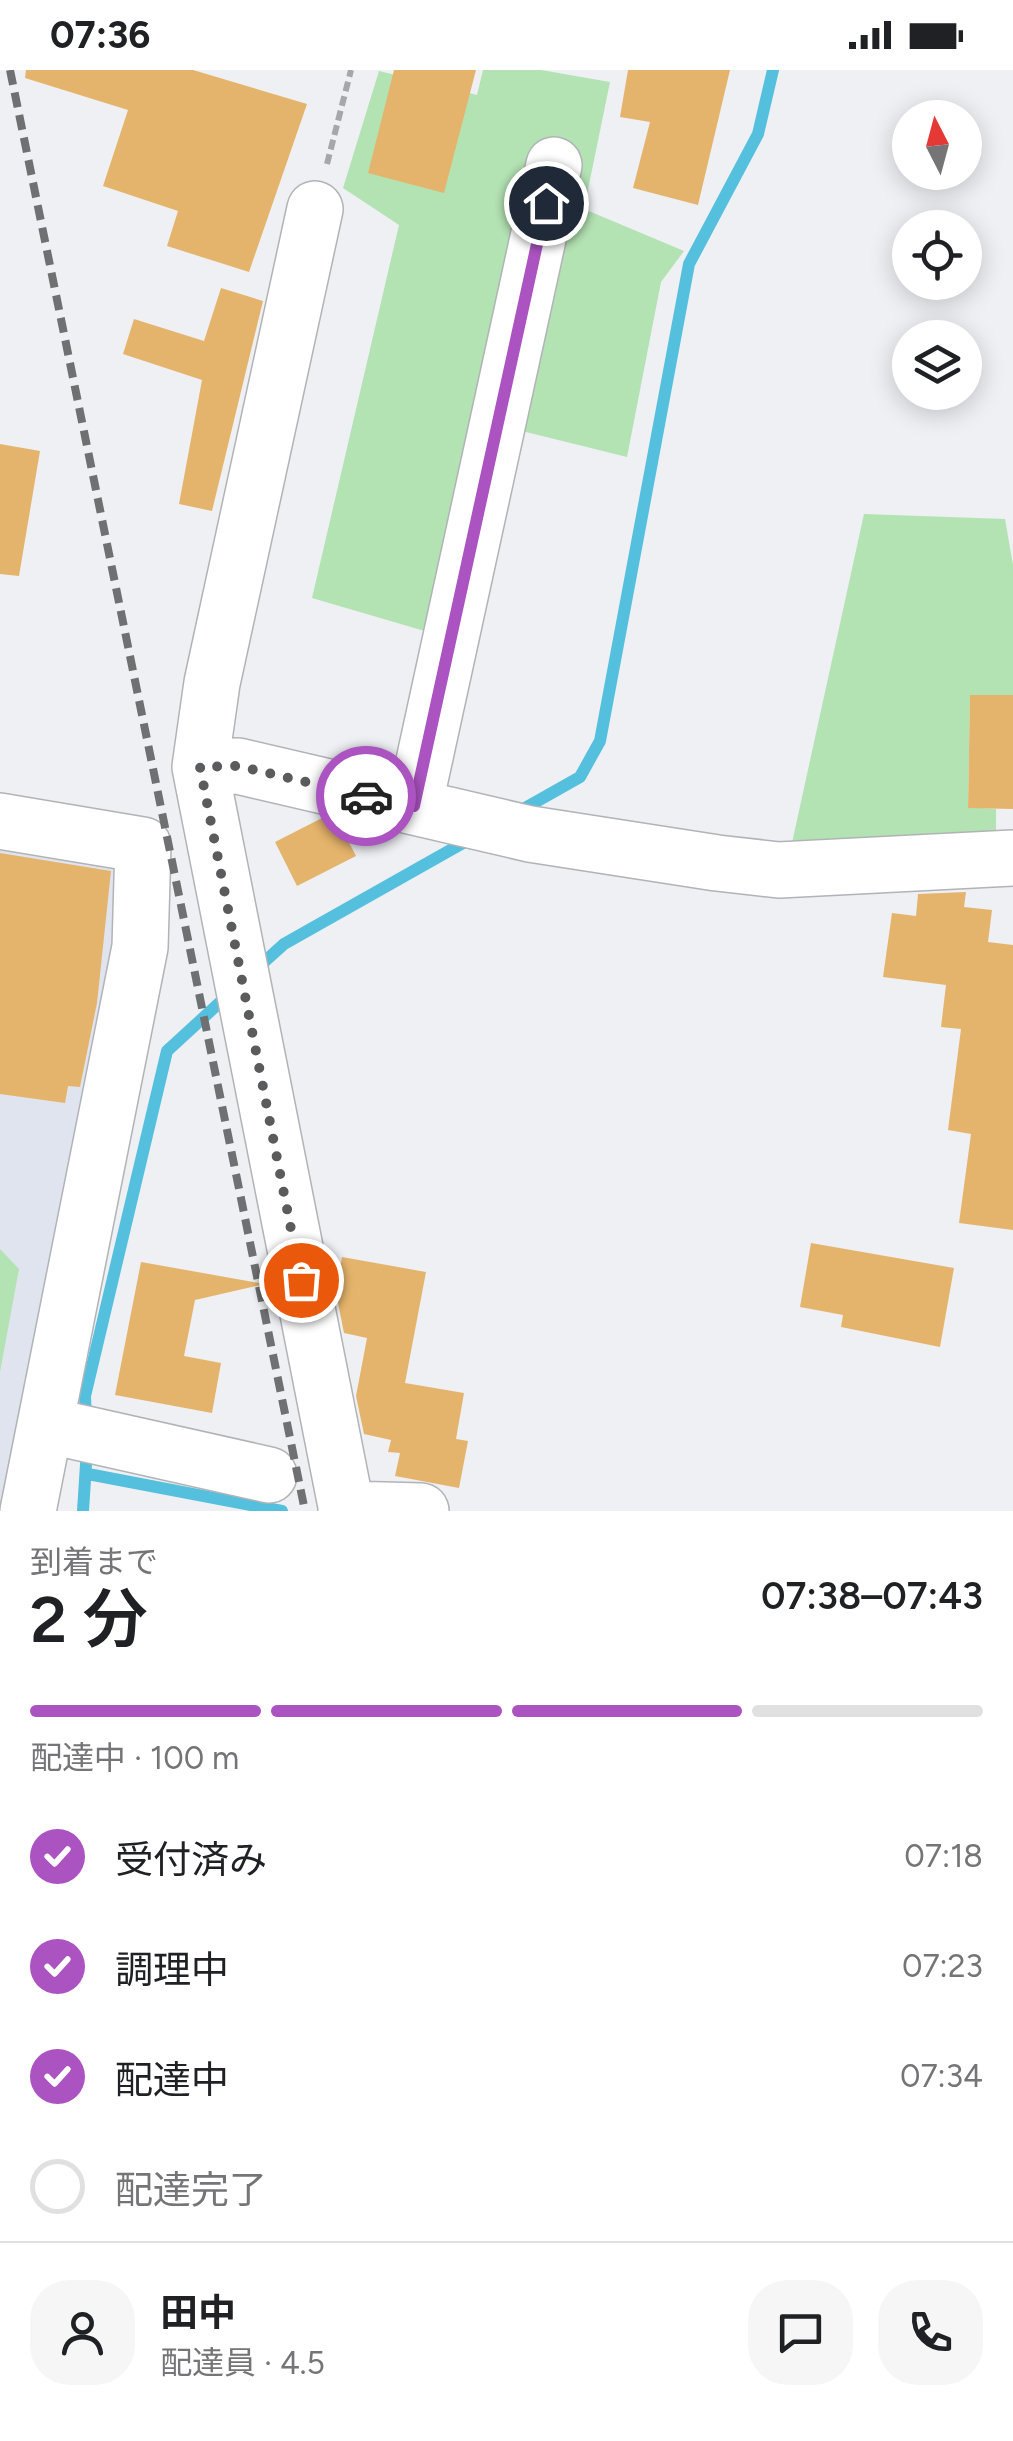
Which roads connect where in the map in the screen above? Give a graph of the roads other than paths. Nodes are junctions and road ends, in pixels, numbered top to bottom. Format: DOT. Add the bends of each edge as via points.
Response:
graph roads {
  1 [pos="554,165"];
  2 [pos="315,209"];
  3 [pos="200,767"];
  4 [pos="437,812"];
  5 [pos="0,822"];
  6 [pos="1013,858"];
  7 [pos="55,1427"];
  8 [pos="268,1475"];
  9 [pos="346,1510"];
  10 [pos="28,1511"];
  11 [pos="421,1511"];
  1 -- 4 [label="street"];
  2 -- 3 [label="street" via="212,683"];
  3 -- 4 [label="street" via="238,766"];
  3 -- 9 [label="street"];
  4 -- 6 [label="street" via="530,834 779,870"];
  5 -- 7 [label="street" via="142,845 140,947"];
  7 -- 8 [label="street"];
  7 -- 10 [label="street"];
  9 -- 11 [label="street"];
}
